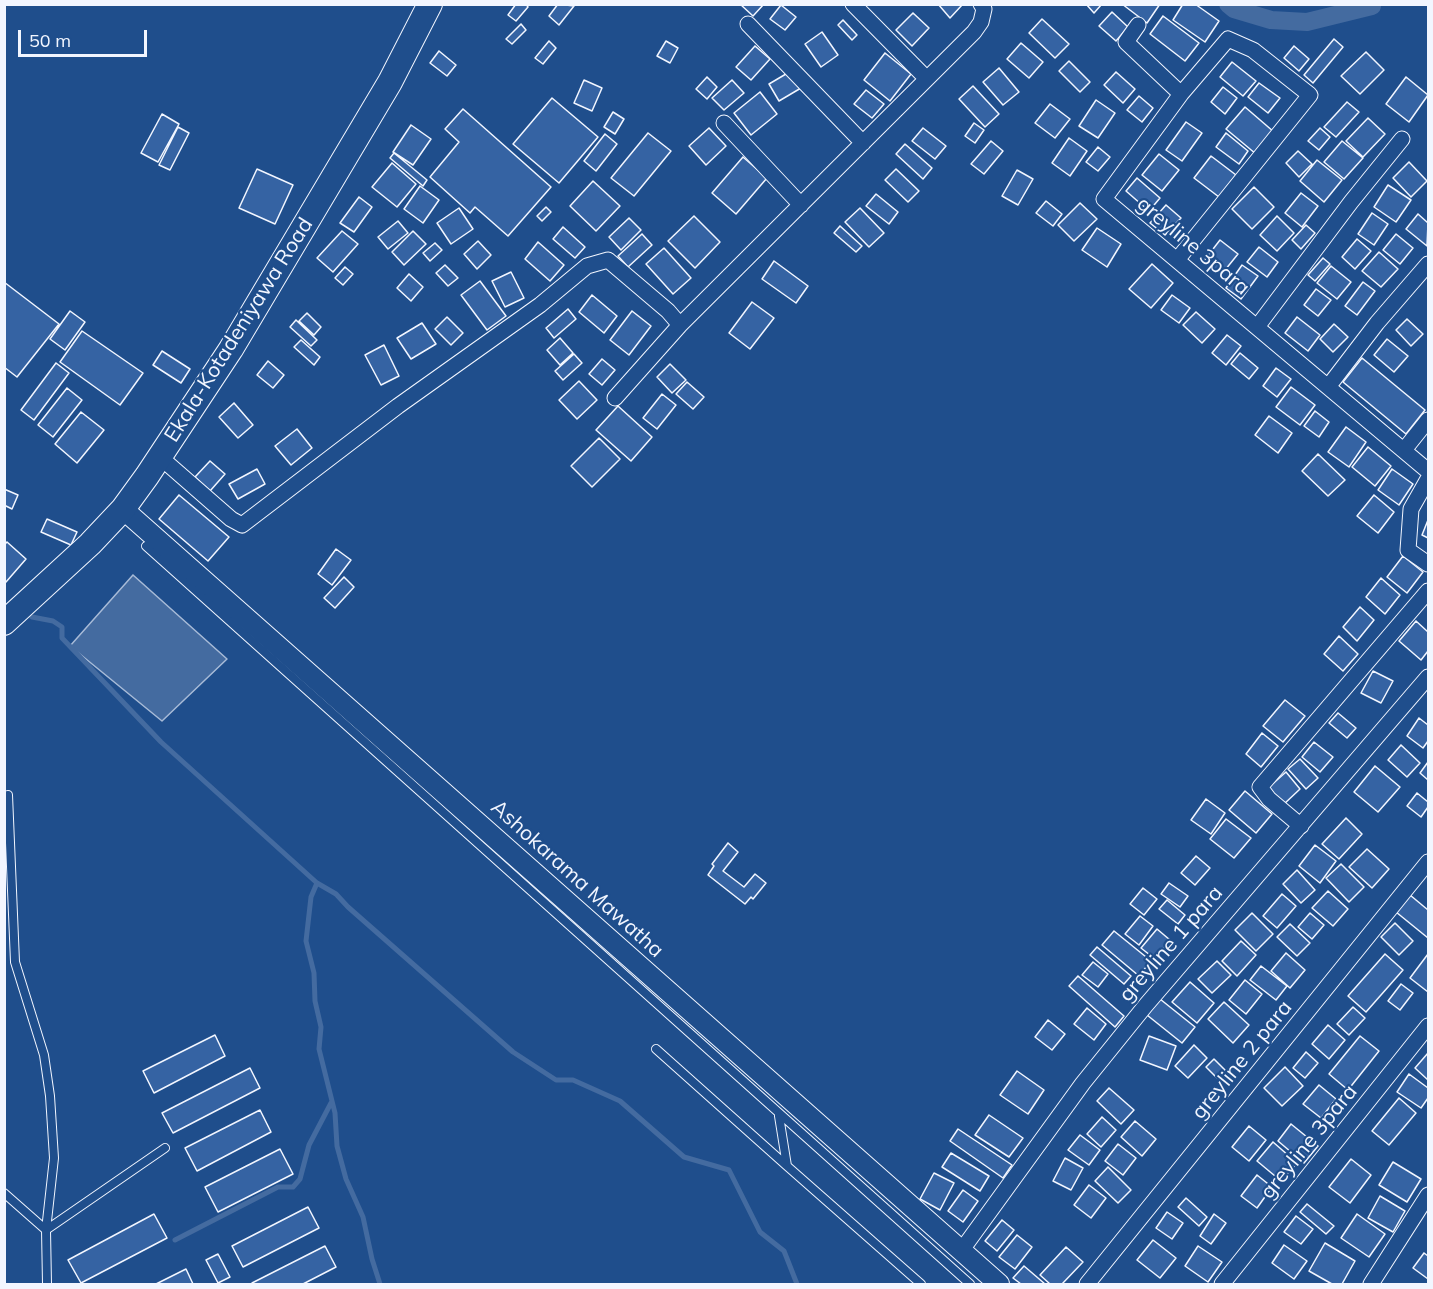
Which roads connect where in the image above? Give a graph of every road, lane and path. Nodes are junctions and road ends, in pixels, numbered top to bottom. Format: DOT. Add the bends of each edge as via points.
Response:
graph roads {
  1 [pos="430,4"];
  2 [pos="853,4"];
  3 [pos="981,4"];
  4 [pos="748,24"];
  5 [pos="1138,25"];
  6 [pos="927,79"];
  7 [pos="1181,94"];
  8 [pos="724,123"];
  9 [pos="1402,139"];
  10 [pos="863,143"];
  11 [pos="801,205"];
  12 [pos="1178,260"];
  13 [pos="1428,264"];
  14 [pos="680,325"];
  15 [pos="1257,327"];
  16 [pos="1328,387"];
  17 [pos="615,398"];
  18 [pos="1428,420"];
  19 [pos="1404,450"];
  20 [pos="160,457"];
  21 [pos="1428,471"];
  22 [pos="1428,479"];
  23 [pos="123,509"];
  24 [pos="146,546"];
  25 [pos="1428,564"];
  26 [pos="1428,591"];
  27 [pos="4,623"];
  28 [pos="1428,677"];
  29 [pos="8,795"];
  30 [pos="1301,826"];
  31 [pos="1428,862"];
  32 [pos="1428,1026"];
  33 [pos="656,1049"];
  34 [pos="779,1115"];
  35 [pos="165,1148"];
  36 [pos="787,1166"];
  37 [pos="4,1192"];
  38 [pos="1428,1195"];
  39 [pos="46,1230"];
  40 [pos="961,1251"];
  41 [pos="47,1284"];
  42 [pos="921,1284"];
  43 [pos="970,1284"];
  44 [pos="999,1284"];
  45 [pos="1087,1284"];
  46 [pos="1222,1284"];
  47 [pos="1371,1284"];
  1 -- 20 [label="main road, Ekala-Kotadeniyawa Road" via="390,82 243,329"];
  2 -- 6 [label="street"];
  3 -- 6 [label="street" via="981,22 974,32"];
  4 -- 10 [label="street"];
  5 -- 7 [label="street" via="1126,42"];
  6 -- 10 [label="street"];
  7 -- 12 [label="street, greyline 3para" via="1104,199"];
  7 -- 12 [label="street" via="1228,39 1253,50 1310,96"];
  8 -- 11 [label="street"];
  9 -- 15 [label="street"];
  10 -- 11 [label="street"];
  11 -- 14 [label="street"];
  12 -- 15 [label="street, greyline 3para"];
  13 -- 16 [label="street"];
  14 -- 17 [label="street"];
  14 -- 20 [label="street" via="608,260 587,267 242,525"];
  15 -- 16 [label="street, greyline 3para"];
  16 -- 19 [label="street, greyline 3para"];
  18 -- 19 [label="street"];
  19 -- 21 [label="street, greyline 3para"];
  20 -- 23 [label="main road, Ekala-Kotadeniyawa Road"];
  22 -- 25 [label="street" via="1411,509 1408,550"];
  23 -- 27 [label="main road, Ekala-Kotadeniyawa Road"];
  23 -- 40 [label="street, Ashokarama Mawatha"];
  24 -- 34 [label="lane"];
  26 -- 30 [label="street" via="1260,787"];
  28 -- 30 [label="street, greyline 1 para"];
  29 -- 39 [label="lane" via="15,962 44,1055 50,1096 54,1158"];
  30 -- 40 [label="street, greyline 1 para" via="1090,1074"];
  31 -- 45 [label="street, greyline 2 para"];
  32 -- 46 [label="street, greyline 3para"];
  33 -- 36 [label="lane"];
  34 -- 36 [label="lane"];
  34 -- 43 [label="lane"];
  35 -- 39 [label="lane"];
  36 -- 42 [label="lane"];
  37 -- 39 [label="lane"];
  38 -- 47 [label="street"];
  39 -- 41 [label="lane"];
  40 -- 44 [label="street, Ashokarama Mawatha"];
}
